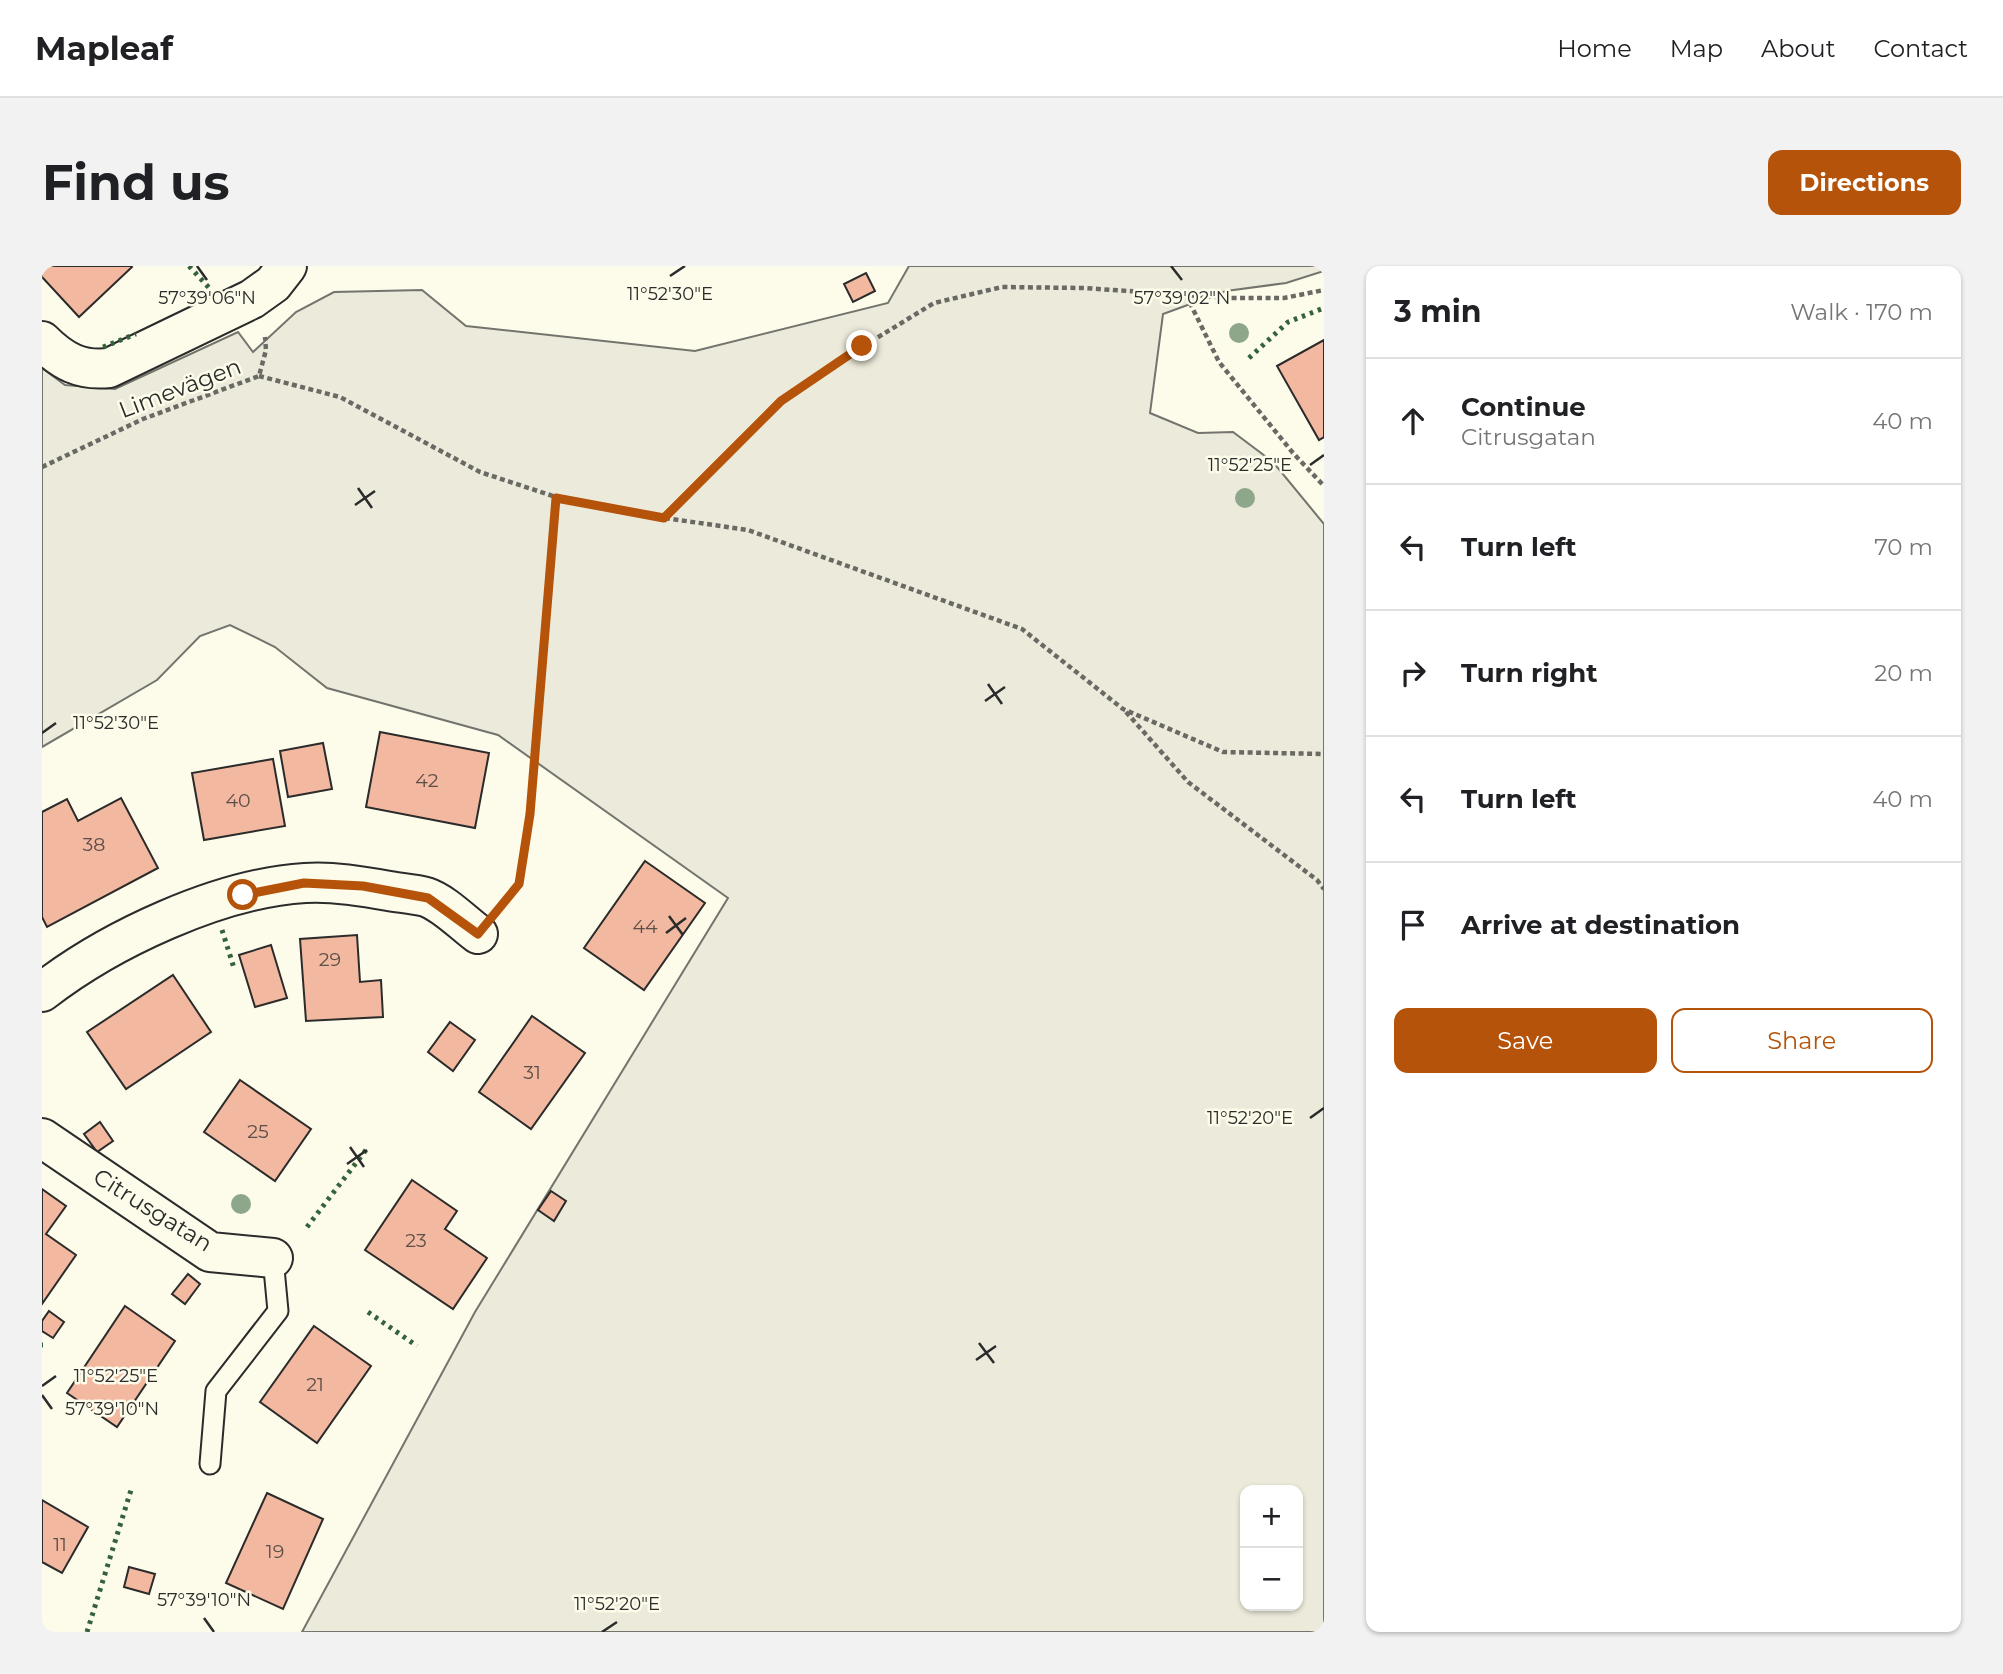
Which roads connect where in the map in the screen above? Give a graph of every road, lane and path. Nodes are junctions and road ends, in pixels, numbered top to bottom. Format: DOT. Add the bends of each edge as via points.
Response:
graph roads {
  1 [pos="287,266"];
  2 [pos="1324,290"];
  3 [pos="1185,294"];
  4 [pos="251,299"];
  5 [pos="42,341"];
  6 [pos="259,376"];
  7 [pos="42,467"];
  8 [pos="1324,486"];
  9 [pos="556,498"];
  10 [pos="664,518"];
  11 [pos="1123,709"];
  12 [pos="1324,754"];
  13 [pos="1324,889"];
  14 [pos="478,934"];
  15 [pos="42,992"];
  16 [pos="42,1138"];
  17 [pos="273,1258"];
  18 [pos="210,1464"];
  1 -- 4 [label="street" via="273,284"];
  2 -- 3 [label="path" via="1284,298"];
  3 -- 8 [label="path" via="1219,362"];
  3 -- 10 [label="path" via="1002,287 934,303 781,401"];
  4 -- 5 [label="street" via="109,368 88,370 66,362"];
  4 -- 6 [label="path, Limevägen" via="263,322 266,350"];
  6 -- 7 [label="path, Limevägen" via="143,419"];
  6 -- 9 [label="path" via="340,397 480,472"];
  9 -- 10 [label="path"];
  9 -- 14 [label="path" via="530,814 519,884"];
  10 -- 11 [label="path" via="748,530 1022,629"];
  11 -- 12 [label="path" via="1223,752"];
  11 -- 13 [label="path" via="1188,782"];
  14 -- 15 [label="street" via="428,898 363,886 304,883 186,911 135,933"];
  16 -- 17 [label="street, Citrusgatan" via="210,1252"];
  17 -- 18 [label="lane" via="278,1311 216,1391"];
}
